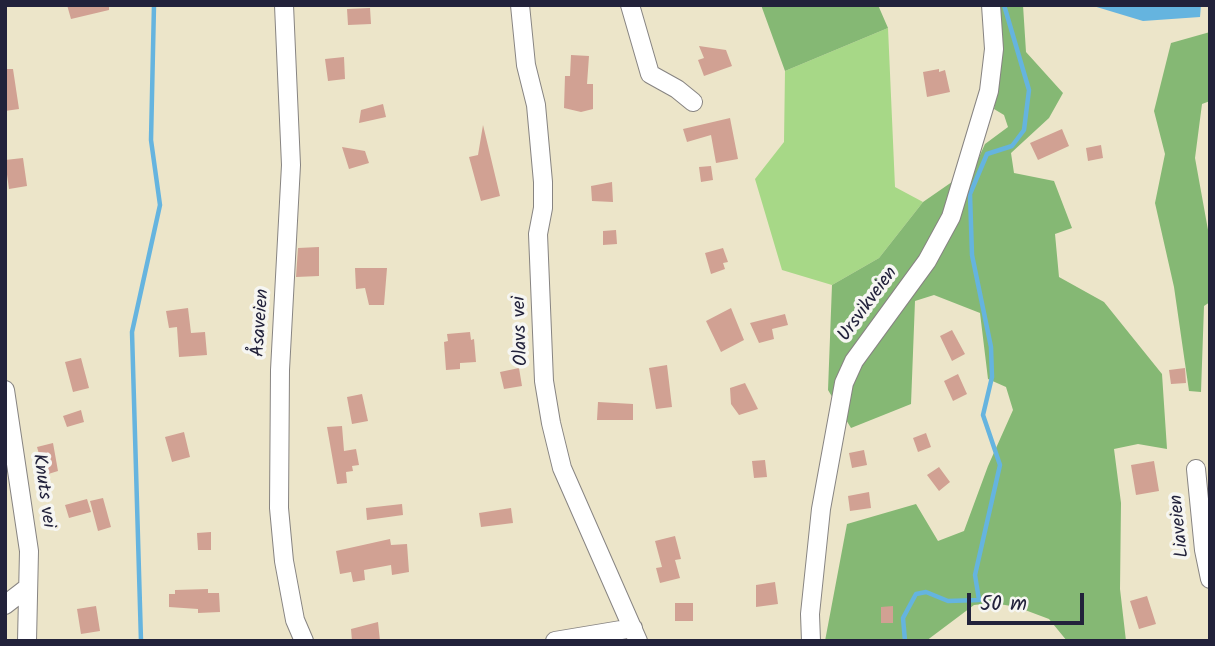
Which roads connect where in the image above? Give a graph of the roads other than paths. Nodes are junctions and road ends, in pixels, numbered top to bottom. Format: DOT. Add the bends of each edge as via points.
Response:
graph roads {
  1 [pos="284,5"];
  2 [pos="520,5"];
  3 [pos="630,5"];
  4 [pos="991,5"];
  5 [pos="693,102"];
  6 [pos="5,390"];
  7 [pos="1196,469"];
  8 [pos="1210,579"];
  9 [pos="27,588"];
  10 [pos="5,605"];
  11 [pos="635,634"];
  12 [pos="27,641"];
  13 [pos="304,641"];
  14 [pos="555,641"];
  15 [pos="811,641"];
  1 -- 13 [label="street, Åsaveien" via="291,165 279,382 279,509 286,573"];
  2 -- 11 [label="street, Olavs vei" via="526,65 537,105 543,182 538,234 544,381 551,423 562,468"];
  3 -- 5 [label="street" via="650,74"];
  4 -- 15 [label="street, Ursvikveien" via="994,48 989,90 951,217 927,261 854,361 844,383 821,509"];
  6 -- 9 [label="street, Knuts vei" via="29,551"];
  7 -- 8 [label="street, Liaveien"];
  9 -- 10 [label="street"];
  9 -- 12 [label="street, Knuts vei"];
  11 -- 14 [label="street"];
}
